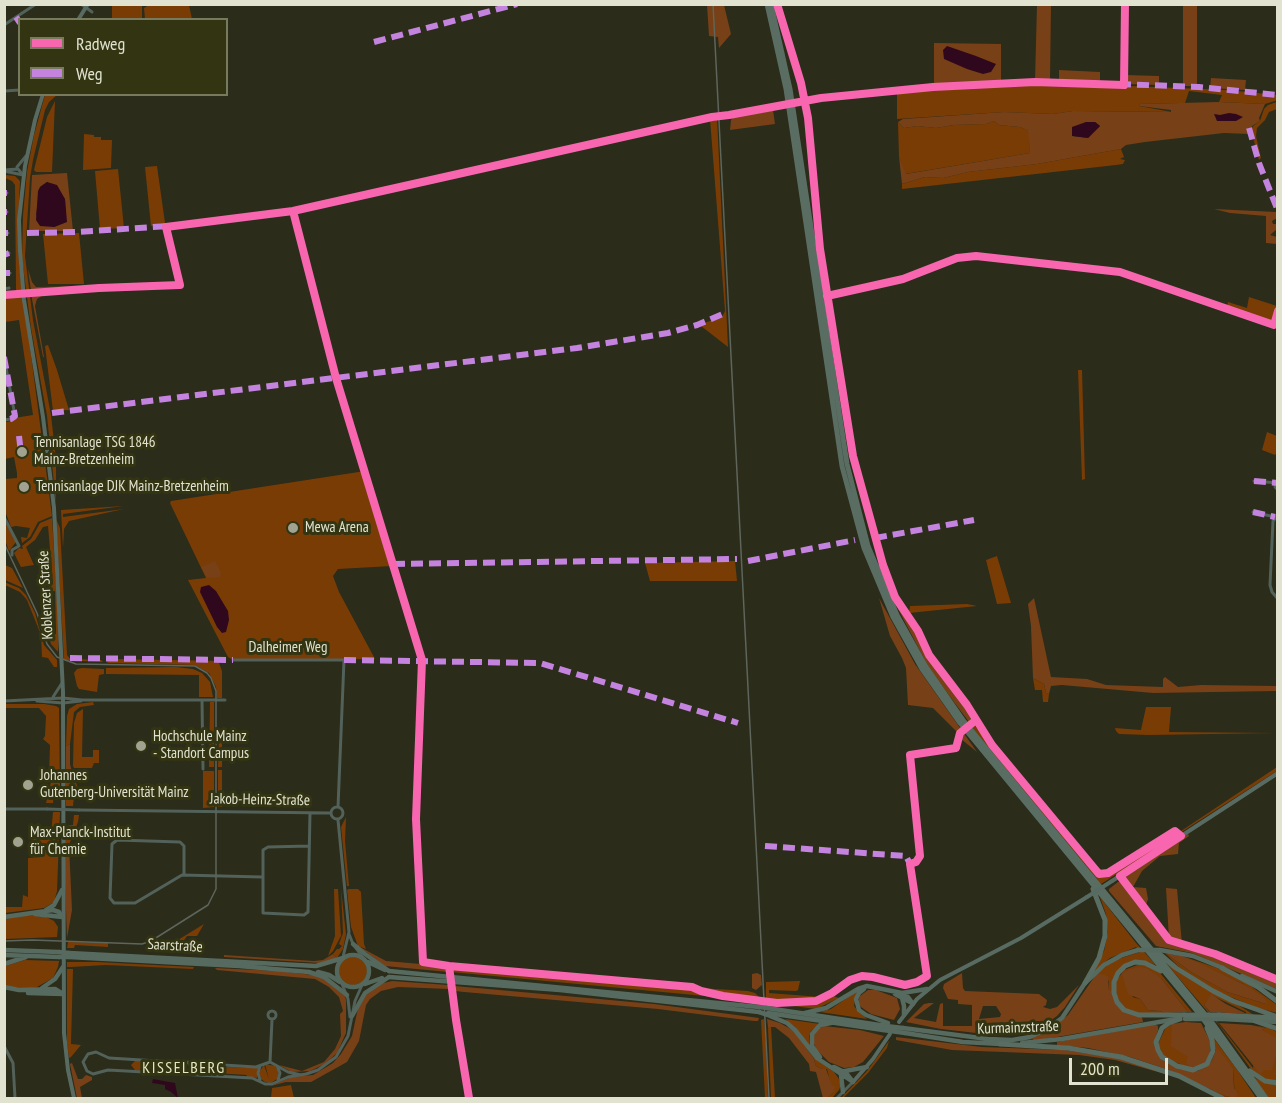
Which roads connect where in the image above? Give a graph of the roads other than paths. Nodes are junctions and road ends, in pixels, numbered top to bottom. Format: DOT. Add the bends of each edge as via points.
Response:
graph roads {
  1 [pos="36,4"];
  2 [pos="767,4"];
  3 [pos="771,4"];
  4 [pos="85,6"];
  5 [pos="92,12"];
  6 [pos="16,17"];
  7 [pos="18,20"];
  8 [pos="4,25"];
  9 [pos="42,96"];
  10 [pos="27,155"];
  11 [pos="15,168"];
  12 [pos="4,171"];
  13 [pos="23,175"];
  14 [pos="9,253"];
  15 [pos="4,255"];
  16 [pos="4,273"];
  17 [pos="10,273"];
  18 [pos="4,357"];
  19 [pos="12,398"];
  20 [pos="4,399"];
  21 [pos="4,420"];
  22 [pos="1254,481"];
  23 [pos="1277,483"];
  24 [pos="1278,490"];
  25 [pos="1253,512"];
  26 [pos="1276,516"];
  27 [pos="4,517"];
  28 [pos="12,555"];
  29 [pos="1278,599"];
  30 [pos="233,660"];
  31 [pos="63,681"];
  32 [pos="51,698"];
  33 [pos="63,698"];
  34 [pos="82,700"];
  35 [pos="202,700"];
  36 [pos="225,700"];
  37 [pos="4,701"];
  38 [pos="32,701"];
  39 [pos="73,702"];
  40 [pos="63,703"];
  41 [pos="63,714"];
  42 [pos="203,769"];
  43 [pos="1278,773"];
  44 [pos="338,807"];
  45 [pos="4,809"];
  46 [pos="310,813"];
  47 [pos="331,813"];
  48 [pos="338,820"];
  49 [pos="309,846"];
  50 [pos="184,875"];
  51 [pos="262,878"];
  52 [pos="1090,882"];
  53 [pos="62,890"];
  54 [pos="45,911"];
  55 [pos="30,913"];
  56 [pos="4,917"];
  57 [pos="62,917"];
  58 [pos="349,932"];
  59 [pos="353,944"];
  60 [pos="1147,944"];
  61 [pos="4,950"];
  62 [pos="4,955"];
  63 [pos="59,955"];
  64 [pos="69,955"];
  65 [pos="34,956"];
  66 [pos="343,958"];
  67 [pos="363,958"];
  68 [pos="4,964"];
  69 [pos="63,967"];
  70 [pos="1222,968"];
  71 [pos="309,972"];
  72 [pos="389,974"];
  73 [pos="1166,974"];
  74 [pos="342,983"];
  75 [pos="1085,983"];
  76 [pos="362,985"];
  77 [pos="4,989"];
  78 [pos="40,989"];
  79 [pos="927,989"];
  80 [pos="1278,992"];
  81 [pos="63,994"];
  82 [pos="347,995"];
  83 [pos="902,995"];
  84 [pos="1278,1002"];
  85 [pos="913,1004"];
  86 [pos="768,1012"];
  87 [pos="804,1013"];
  88 [pos="904,1015"];
  89 [pos="1201,1016"];
  90 [pos="1183,1017"];
  91 [pos="1221,1017"];
  92 [pos="351,1019"];
  93 [pos="1278,1019"];
  94 [pos="272,1020"];
  95 [pos="1255,1021"];
  96 [pos="899,1022"];
  97 [pos="840,1023"];
  98 [pos="886,1026"];
  99 [pos="1278,1029"];
  100 [pos="905,1030"];
  101 [pos="890,1034"];
  102 [pos="1000,1044"];
  103 [pos="4,1046"];
  104 [pos="180,1062"];
  105 [pos="188,1062"];
  106 [pos="270,1062"];
  107 [pos="276,1065"];
  108 [pos="261,1066"];
  109 [pos="867,1067"];
  110 [pos="1245,1067"];
  111 [pos="842,1073"];
  112 [pos="179,1074"];
  113 [pos="187,1075"];
  114 [pos="302,1075"];
  115 [pos="261,1081"];
  116 [pos="276,1082"];
  117 [pos="853,1082"];
  118 [pos="1278,1083"];
  119 [pos="843,1092"];
  120 [pos="15,1098"];
  121 [pos="74,1098"];
  122 [pos="837,1098"];
  123 [pos="1222,1098"];
  124 [pos="1261,1098"];
  125 [pos="1266,1098"];
  1 -- 6 [label="street"];
  2 -- 52 [label="highway" via="786,89 842,466 864,548 893,617 938,693"];
  3 -- 60 [label="highway" via="790,89 847,464 863,530 880,576 913,645 941,690"];
  4 -- 5 [label="street"];
  6 -- 7 [label="street"];
  6 -- 8 [label="street"];
  9 -- 10 [label="main road, Koblenzer Straße"];
  10 -- 11 [label="street"];
  10 -- 13 [label="main road, Koblenzer Straße"];
  11 -- 12 [label="street"];
  11 -- 13 [label="street"];
  12 -- 13 [label="street"];
  13 -- 31 [label="main road, Koblenzer Straße" via="19,220 21,277 54,508"];
  14 -- 15 [label="street"];
  16 -- 17 [label="street"];
  18 -- 19 [label="street"];
  19 -- 20 [label="street"];
  19 -- 21 [label="street" via="15,416"];
  22 -- 23 [label="street"];
  23 -- 24 [label="street"];
  25 -- 26 [label="street"];
  26 -- 29 [label="street" via="1270,585"];
  27 -- 28 [label="street" via="19,546 12,550"];
  30 -- 44 [label="street, Dalheimer Weg" via="344,660"];
  31 -- 32 [label="street"];
  31 -- 33 [label="main road, Koblenzer Straße"];
  32 -- 33 [label="street"];
  32 -- 38 [label="street"];
  33 -- 34 [label="street"];
  33 -- 40 [label="main road, Koblenzer Straße"];
  34 -- 35 [label="street"];
  34 -- 39 [label="street"];
  35 -- 36 [label="street"];
  35 -- 42 [label="street"];
  37 -- 38 [label="street"];
  38 -- 40 [label="street"];
  39 -- 40 [label="street"];
  39 -- 41 [label="street"];
  40 -- 41 [label="main road, Koblenzer Straße"];
  41 -- 53 [label="main road, Koblenzer Straße"];
  43 -- 79 [label="main road, bridge" via="1029,934"];
  44 -- 47 [label="street"];
  44 -- 48 [label="street" via="344,813"];
  45 -- 46 [label="street, Jakob-Heinz-Straße, bridge"];
  46 -- 47 [label="street, Jakob-Heinz-Straße"];
  46 -- 49 [label="street"];
  47 -- 48 [label="street"];
  48 -- 58 [label="street"];
  49 -- 51 [label="street" via="266,847"];
  49 -- 51 [label="street" via="309,908 305,915 263,914"];
  50 -- 50 [label="street" via="135,903 113,903 112,844 117,840 180,842 184,846"];
  50 -- 51 [label="street"];
  52 -- 73 [label="highway"];
  52 -- 75 [label="highway" via="1106,932"];
  53 -- 54 [label="highway" via="54,905"];
  53 -- 57 [label="main road, Koblenzer Straße"];
  54 -- 55 [label="highway"];
  54 -- 57 [label="highway" via="58,911"];
  55 -- 56 [label="highway"];
  55 -- 57 [label="highway"];
  57 -- 69 [label="main road, Koblenzer Straße"];
  58 -- 59 [label="street"];
  58 -- 66 [label="street"];
  59 -- 67 [label="street"];
  59 -- 72 [label="main road"];
  60 -- 93 [label="highway" via="1214,991"];
  60 -- 110 [label="highway"];
  61 -- 63 [label="highway, Saarstraße"];
  62 -- 65 [label="highway, Saarstraße"];
  63 -- 64 [label="highway, Saarstraße, bridge"];
  63 -- 65 [label="highway, Saarstraße"];
  64 -- 66 [label="highway, Saarstraße" via="316,966"];
  64 -- 71 [label="highway, Saarstraße"];
  65 -- 68 [label="highway"];
  66 -- 67 [label="main road"];
  66 -- 74 [label="main road" via="337,969"];
  67 -- 72 [label="main road"];
  67 -- 76 [label="main road" via="369,972"];
  69 -- 78 [label="highway" via="55,979"];
  69 -- 81 [label="main road, Koblenzer Straße"];
  70 -- 75 [label="highway, Kurmainzstraße, bridge" via="1193,956 1138,951 1111,960"];
  70 -- 80 [label="highway, Kurmainzstraße"];
  70 -- 84 [label="highway"];
  71 -- 74 [label="main road, Saarstraße" via="326,974"];
  71 -- 82 [label="main road" via="324,977"];
  72 -- 76 [label="main road"];
  72 -- 86 [label="highway, Kurmainzstraße, bridge"];
  72 -- 92 [label="main road" via="365,993"];
  73 -- 89 [label="highway"];
  73 -- 90 [label="highway" via="1145,963 1130,964 1115,978 1115,998 1134,1014"];
  74 -- 76 [label="main road" via="351,987"];
  74 -- 82 [label="street"];
  75 -- 100 [label="highway, Kurmainzstraße" via="1062,1018 1030,1036 988,1039"];
  76 -- 92 [label="street"];
  77 -- 78 [label="highway"];
  77 -- 81 [label="highway"];
  78 -- 81 [label="highway" via="55,989"];
  79 -- 83 [label="highway"];
  79 -- 85 [label="main road"];
  81 -- 121 [label="main road, Koblenzer Straße" via="65,1052"];
  82 -- 92 [label="street"];
  83 -- 85 [label="highway"];
  83 -- 87 [label="highway" via="867,986 826,1008"];
  83 -- 88 [label="highway"];
  83 -- 98 [label="highway" via="871,988 858,994 856,1004 861,1012"];
  85 -- 88 [label="main road"];
  86 -- 87 [label="highway"];
  86 -- 97 [label="highway, Kurmainzstraße"];
  86 -- 111 [label="highway" via="795,1029 813,1053"];
  87 -- 98 [label="highway, Kurmainzstraße"];
  88 -- 96 [label="main road"];
  89 -- 90 [label="highway" via="1213,1051 1210,1060 1198,1069 1188,1070 1165,1060 1156,1042 1162,1028"];
  89 -- 124 [label="highway"];
  90 -- 91 [label="highway, bridge"];
  90 -- 102 [label="highway, Kurmainzstraße" via="1062,1039"];
  91 -- 93 [label="highway"];
  91 -- 95 [label="highway"];
  92 -- 114 [label="street" via="346,1040 336,1057 323,1068"];
  93 -- 95 [label="highway"];
  94 -- 106 [label="street"];
  95 -- 99 [label="highway"];
  97 -- 98 [label="highway, Kurmainzstraße"];
  97 -- 111 [label="highway" via="820,1025 811,1039 820,1058"];
  98 -- 100 [label="highway, Kurmainzstraße, bridge"];
  98 -- 100 [label="highway, bridge"];
  100 -- 102 [label="highway, Kurmainzstraße" via="963,1042"];
  101 -- 109 [label="main road"];
  102 -- 123 [label="highway" via="1068,1048 1121,1057 1179,1076"];
  103 -- 120 [label="street" via="13,1063"];
  104 -- 105 [label="street"];
  104 -- 112 [label="street" via="176,1068"];
  104 -- 112 [label="street" via="107,1057 94,1052 83,1062 92,1074 110,1070"];
  105 -- 108 [label="street"];
  105 -- 113 [label="street" via="191,1069"];
  106 -- 107 [label="street"];
  106 -- 108 [label="street"];
  107 -- 114 [label="street"];
  107 -- 116 [label="street" via="280,1073"];
  108 -- 115 [label="street"];
  109 -- 111 [label="highway"];
  109 -- 117 [label="main road"];
  110 -- 118 [label="highway" via="1265,1081"];
  110 -- 125 [label="highway"];
  111 -- 117 [label="highway"];
  111 -- 119 [label="highway"];
  112 -- 113 [label="street"];
  113 -- 115 [label="street"];
  114 -- 116 [label="street"];
  115 -- 116 [label="street"];
  117 -- 119 [label="street"];
  119 -- 122 [label="street"];
}
